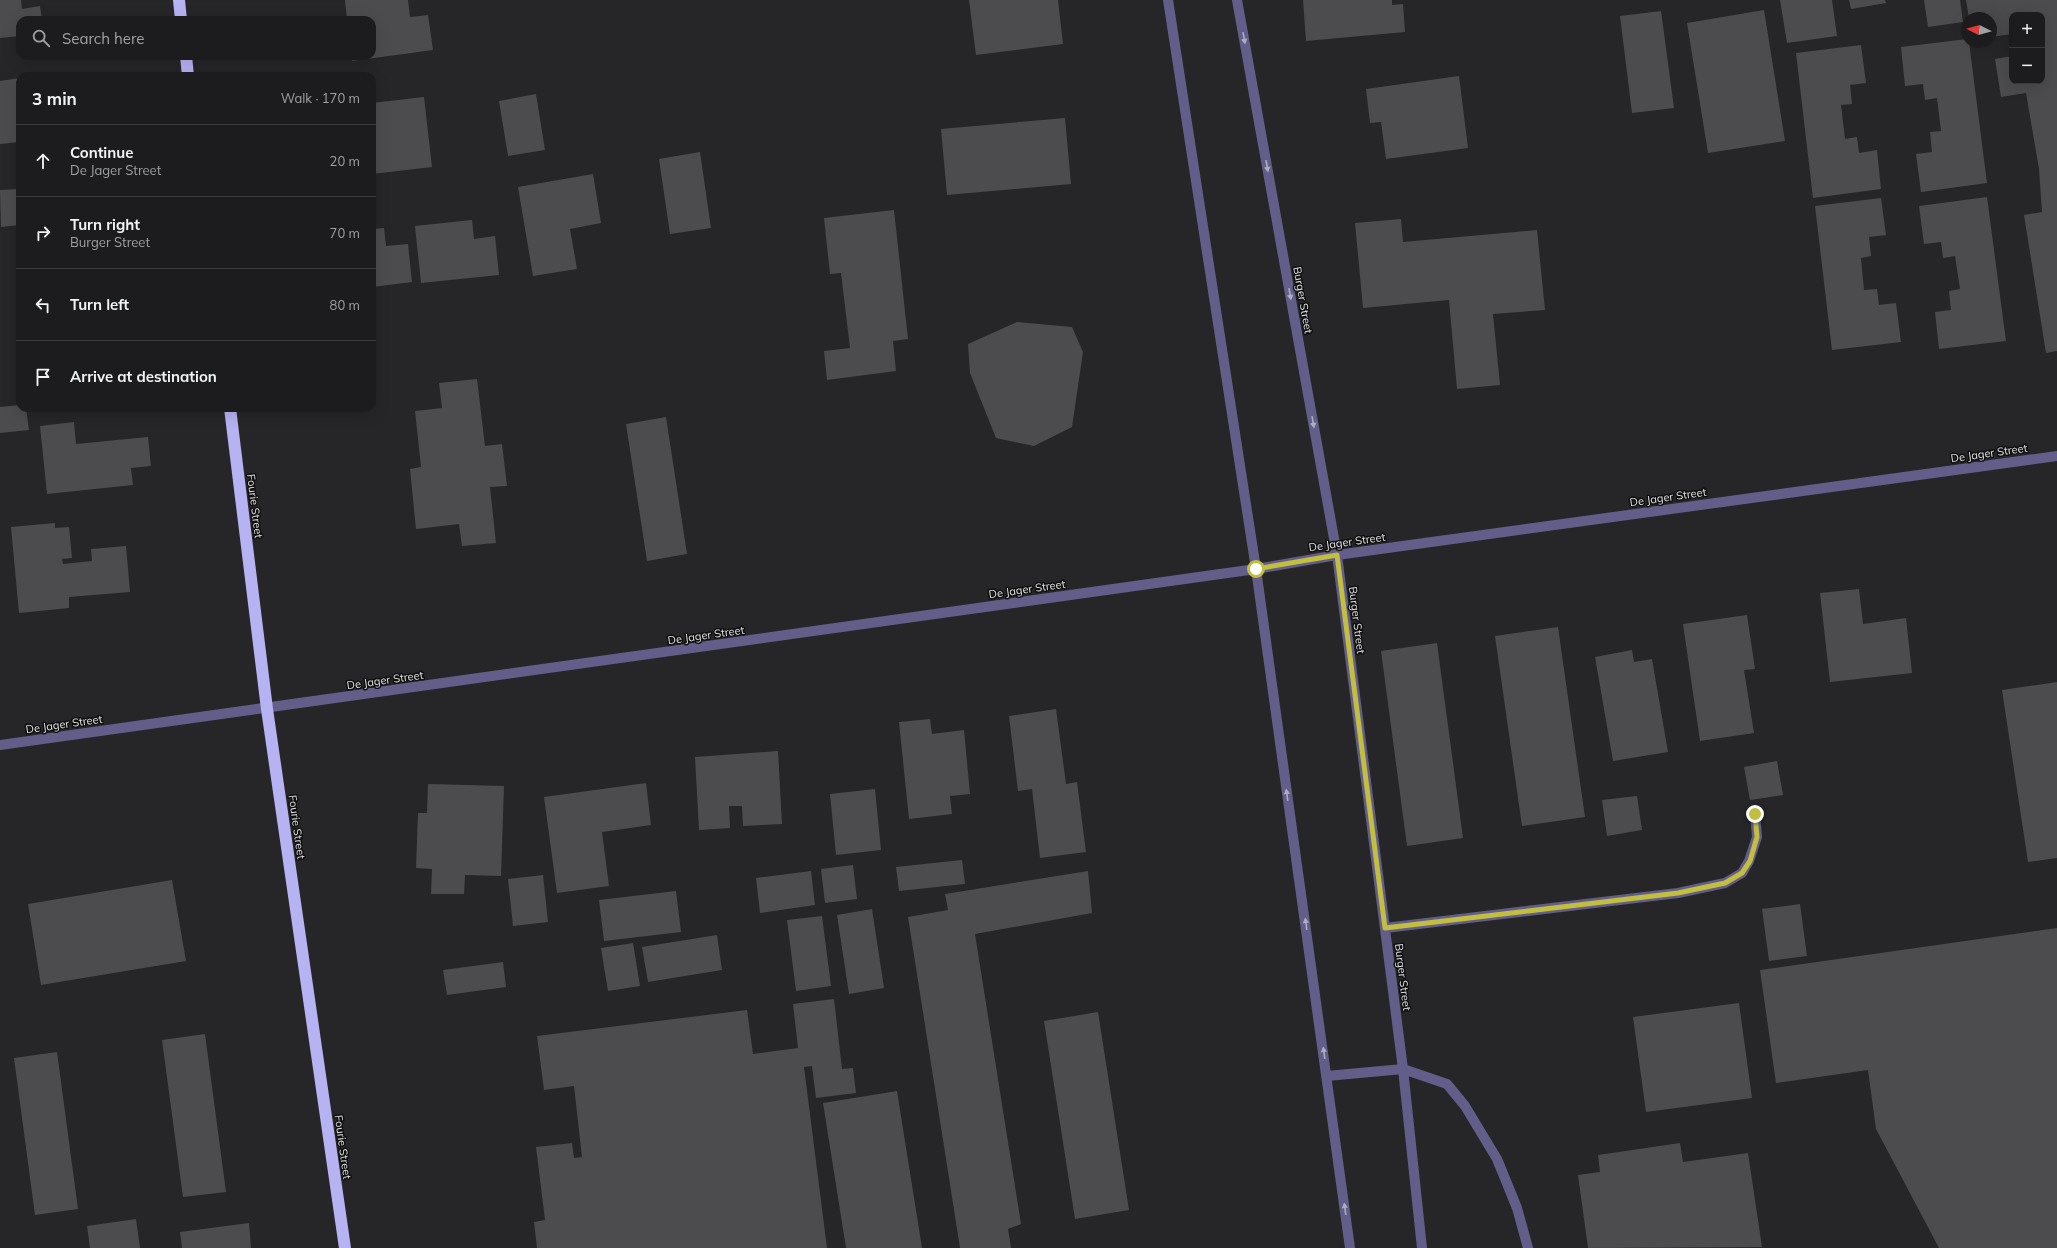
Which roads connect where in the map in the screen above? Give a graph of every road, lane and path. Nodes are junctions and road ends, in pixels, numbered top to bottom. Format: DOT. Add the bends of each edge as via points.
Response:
graph roads {
  1 [pos="179,0"];
  2 [pos="1168,0"];
  3 [pos="1237,0"];
  4 [pos="181,16"];
  5 [pos="186,60"];
  6 [pos="188,72"];
  7 [pos="231,412"];
  8 [pos="2057,456"];
  9 [pos="1337,555"];
  10 [pos="1256,569"];
  11 [pos="268,709"];
  12 [pos="0,745"];
  13 [pos="1755,814"];
  14 [pos="1385,928"];
  15 [pos="1403,1069"];
  16 [pos="1327,1076"];
  17 [pos="345,1248"];
  18 [pos="1350,1248"];
  19 [pos="1422,1248"];
  20 [pos="1528,1248"];
  1 -- 4 [label="highway"];
  2 -- 10 [label="street"];
  3 -- 9 [label="street, Burger Street, one-way"];
  5 -- 6 [label="highway"];
  7 -- 11 [label="highway, Fourie Street"];
  8 -- 9 [label="street, De Jager Street"];
  9 -- 10 [label="street, De Jager Street"];
  9 -- 14 [label="street, Burger Street"];
  10 -- 11 [label="street, De Jager Street"];
  16 -- 10 [label="street, one-way"];
  11 -- 12 [label="street, De Jager Street"];
  11 -- 17 [label="highway, Fourie Street"];
  13 -- 14 [label="street" via="1757,837 1750,861 1742,873 1725,883 1678,893"];
  14 -- 15 [label="street, Burger Street"];
  15 -- 16 [label="street"];
  15 -- 19 [label="street, Burger Street"];
  15 -- 20 [label="street" via="1447,1084 1465,1106 1497,1159 1518,1208"];
  18 -- 16 [label="street, one-way"];
}
